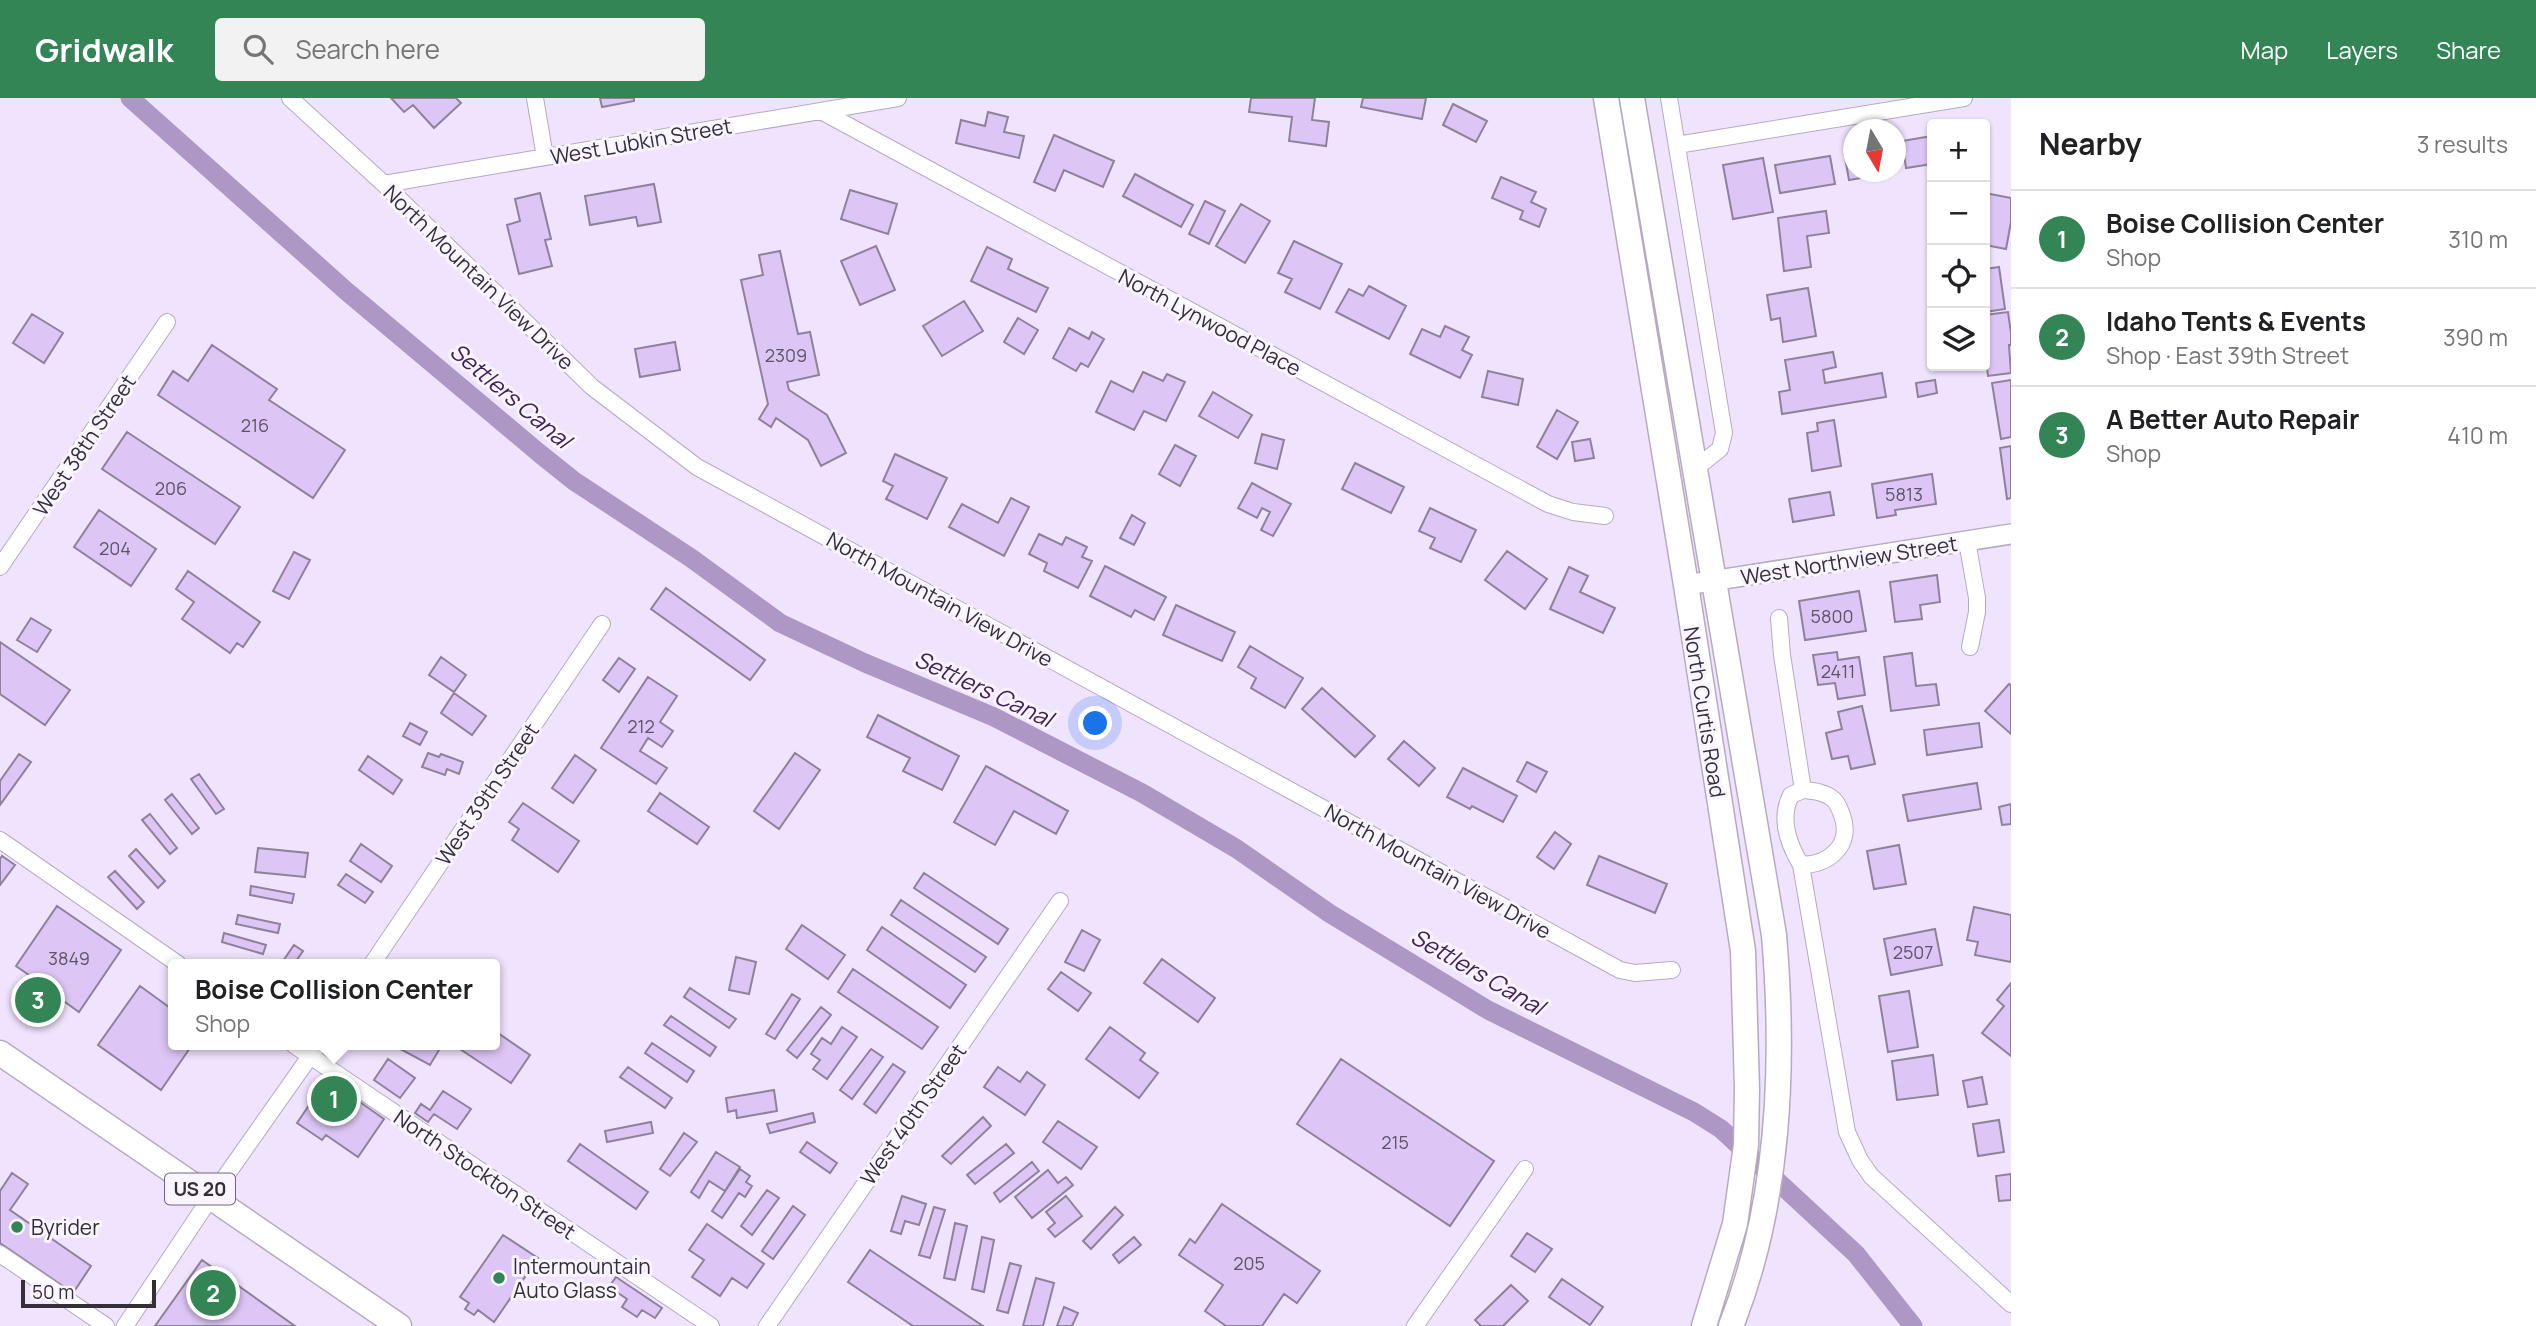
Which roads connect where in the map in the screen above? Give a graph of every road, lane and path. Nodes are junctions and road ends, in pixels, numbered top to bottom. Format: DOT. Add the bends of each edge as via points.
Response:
graph roads {
  1 [pos="290,98"];
  2 [pos="535,98"];
  3 [pos="898,98"];
  4 [pos="1606,98"];
  5 [pos="1632,98"];
  6 [pos="1669,98"];
  7 [pos="1964,98"];
  8 [pos="820,105"];
  9 [pos="1677,145"];
  10 [pos="545,157"];
  11 [pos="384,184"];
  12 [pos="167,322"];
  13 [pos="1696,468"];
  14 [pos="1605,516"];
  15 [pos="2011,534"];
  16 [pos="1967,541"];
  17 [pos="0,567"];
  18 [pos="1714,581"];
  19 [pos="1686,585"];
  20 [pos="1779,618"];
  21 [pos="602,624"];
  22 [pos="1970,648"];
  23 [pos="1803,790"];
  24 [pos="0,840"];
  25 [pos="1801,865"];
  26 [pos="1060,901"];
  27 [pos="171,959"];
  28 [pos="375,959"];
  29 [pos="1672,970"];
  30 [pos="314,1050"];
  31 [pos="0,1053"];
  32 [pos="1525,1169"];
  33 [pos="211,1197"];
  34 [pos="0,1254"];
  35 [pos="2011,1304"];
  36 [pos="106,1326"];
  37 [pos="125,1326"];
  38 [pos="399,1326"];
  39 [pos="711,1326"];
  40 [pos="767,1326"];
  41 [pos="1415,1326"];
  42 [pos="1704,1326"];
  43 [pos="1731,1326"];
  1 -- 11 [label="street, North Mountain View Drive"];
  2 -- 10 [label="street"];
  3 -- 8 [label="street, West Lubkin Street"];
  4 -- 19 [label="main road, North Curtis Road"];
  5 -- 13 [label="main road, North Curtis Road"];
  6 -- 9 [label="street"];
  7 -- 9 [label="street"];
  8 -- 10 [label="street, West Lubkin Street"];
  8 -- 14 [label="street, North Lynwood Place" via="1548,504"];
  9 -- 13 [label="street" via="1724,433 1720,449"];
  10 -- 11 [label="street, West Lubkin Street"];
  11 -- 29 [label="street, North Mountain View Drive" via="592,387 698,467 1620,970"];
  12 -- 17 [label="street, West 38th Street"];
  13 -- 18 [label="main road, North Curtis Road"];
  15 -- 16 [label="street, West Northview Street"];
  16 -- 18 [label="street, West Northview Street"];
  16 -- 22 [label="street" via="1978,612"];
  18 -- 19 [label="street, West Northview Street"];
  18 -- 43 [label="main road, North Curtis Road" via="1774,934 1779,998 1779,1094 1767,1195 1744,1293"];
  19 -- 42 [label="main road, North Curtis Road" via="1743,951 1747,1089 1746,1145 1735,1224"];
  20 -- 23 [label="street"];
  21 -- 28 [label="street, West 39th Street"];
  23 -- 25 [label="street" via="1791,795 1785,813 1790,847"];
  23 -- 25 [label="street" via="1837,802 1844,836 1833,856 1815,865"];
  24 -- 27 [label="street"];
  25 -- 35 [label="street" via="1847,1132 1856,1154 1871,1176"];
  26 -- 40 [label="street, West 40th Street"];
  30 -- 33 [label="street"];
  30 -- 39 [label="street, North Stockton Street"];
  31 -- 33 [label="main road, US 20"];
  32 -- 41 [label="street"];
  33 -- 37 [label="street"];
  33 -- 38 [label="main road, US 20"];
  34 -- 36 [label="street"];
}
